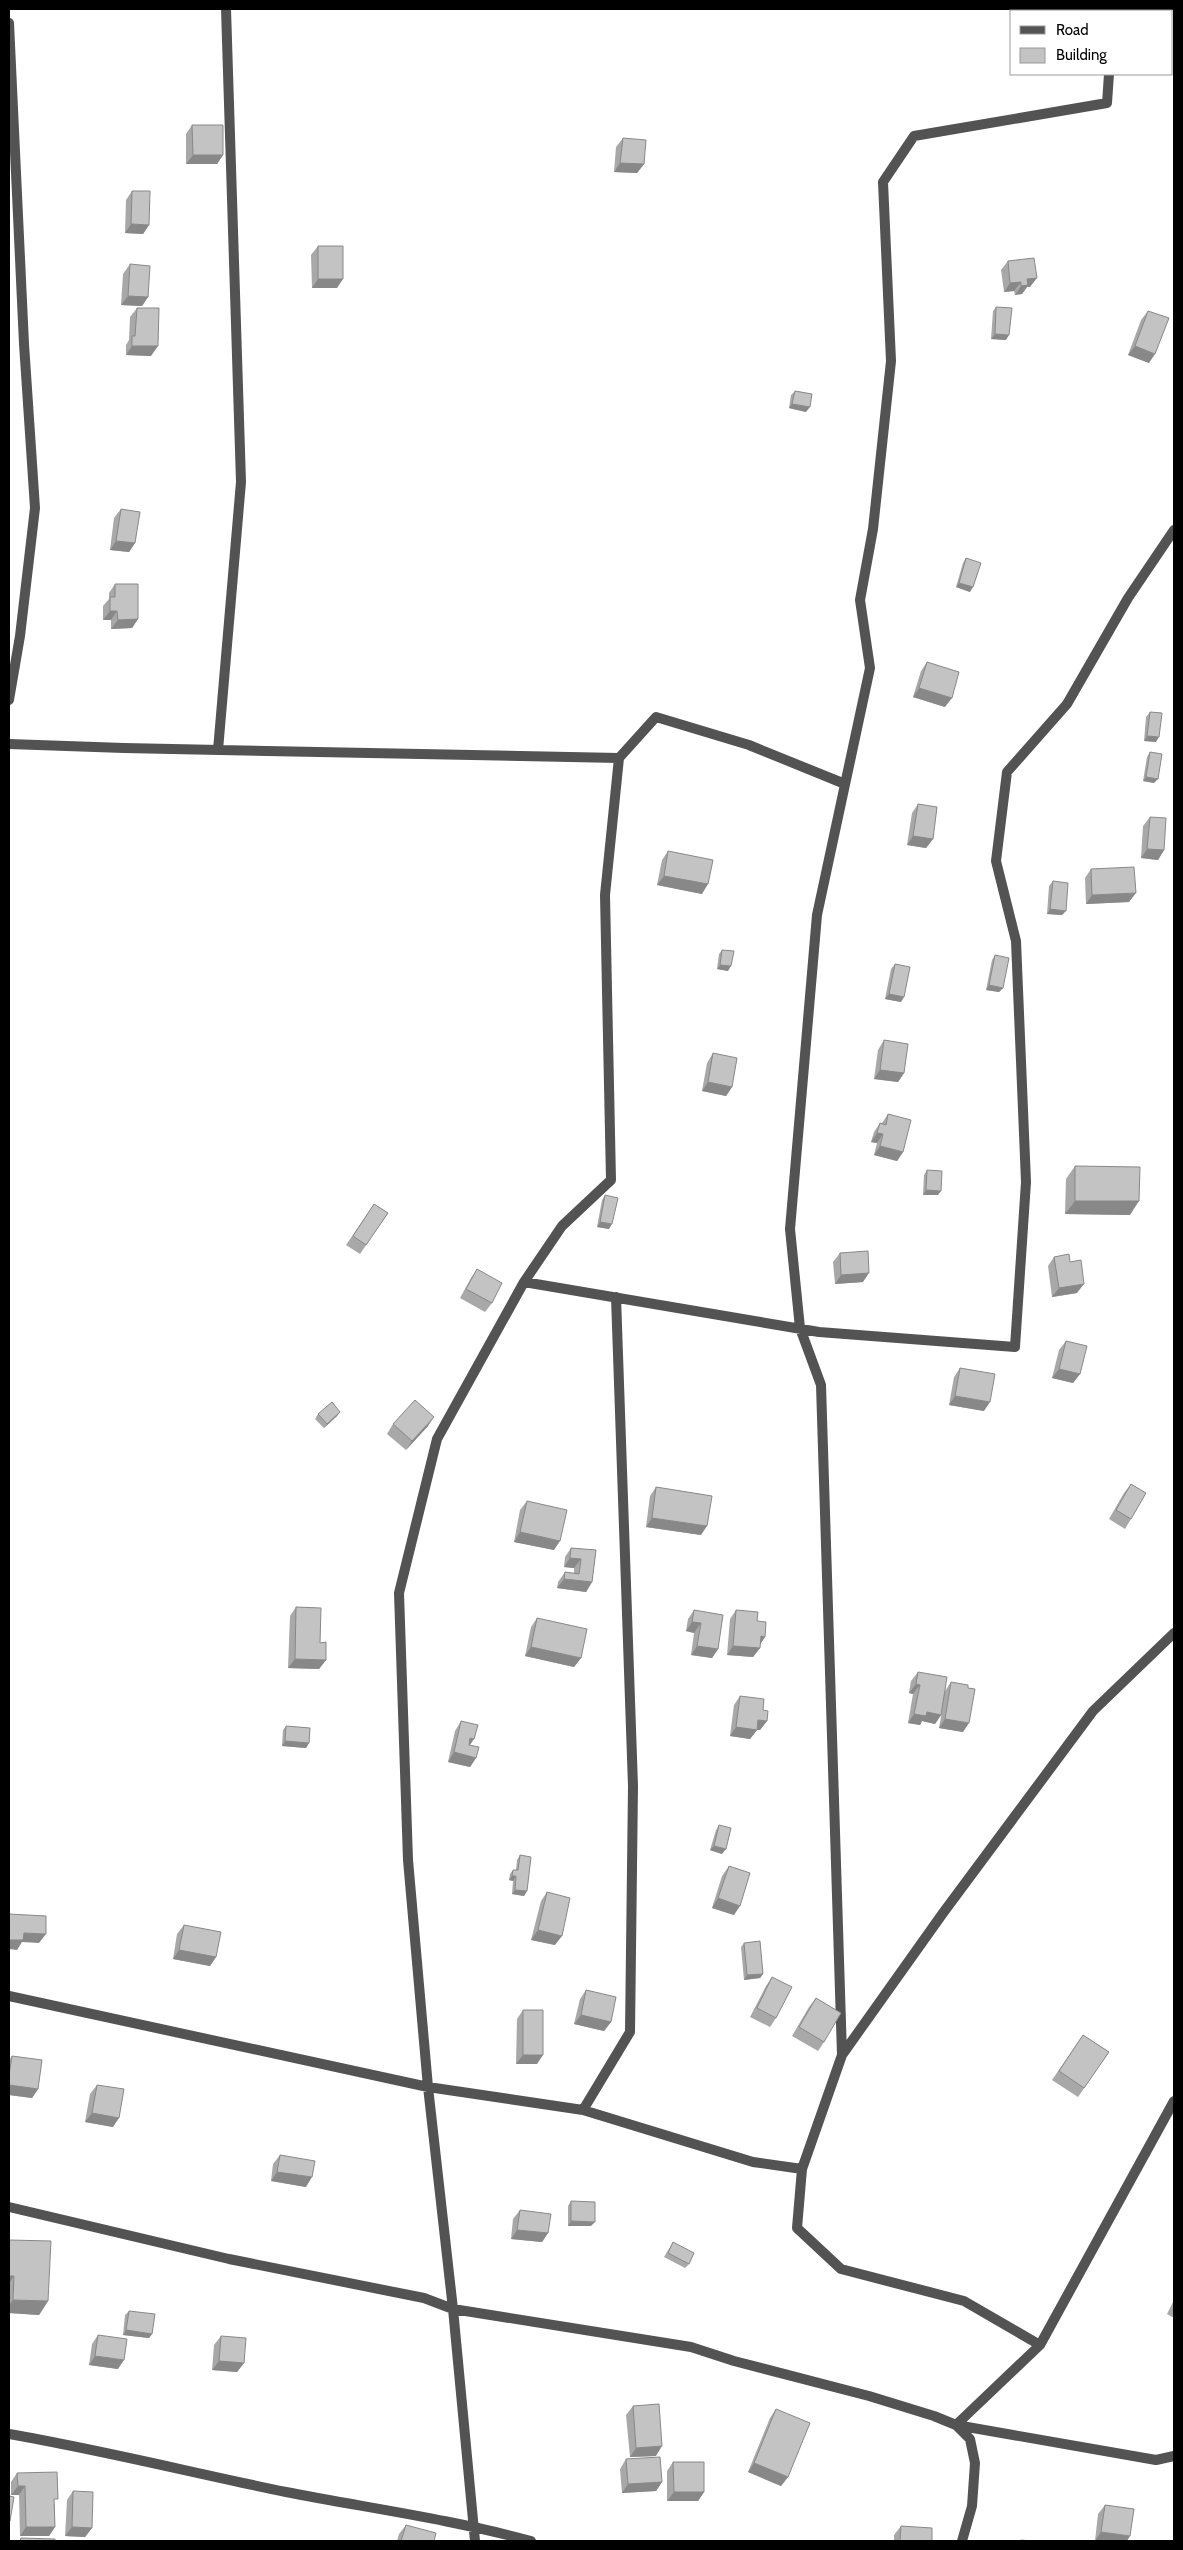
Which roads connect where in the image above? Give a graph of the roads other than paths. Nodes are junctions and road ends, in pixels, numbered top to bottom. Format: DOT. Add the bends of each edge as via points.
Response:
graph roads {
  1 [pos="226,9"];
  2 [pos="9,23"];
  3 [pos="1109,75"];
  4 [pos="1174,530"];
  5 [pos="9,700"];
  6 [pos="9,744"];
  7 [pos="218,750"];
  8 [pos="619,758"];
  9 [pos="845,784"];
  10 [pos="524,1282"];
  11 [pos="616,1297"];
  12 [pos="800,1328"];
  13 [pos="1174,1633"];
  14 [pos="9,1996"];
  15 [pos="842,2055"];
  16 [pos="428,2087"];
  17 [pos="1174,2101"];
  18 [pos="583,2110"];
  19 [pos="802,2169"];
  20 [pos="9,2207"];
  21 [pos="453,2309"];
  22 [pos="1040,2345"];
  23 [pos="956,2425"];
  24 [pos="9,2434"];
  25 [pos="1174,2457"];
  26 [pos="474,2526"];
  27 [pos="475,2541"];
  28 [pos="531,2541"];
  29 [pos="962,2541"];
  1 -- 7 [label="street" via="242,482"];
  2 -- 5 [label="street" via="35,508"];
  3 -- 9 [label="street" via="1107,103 914,136 883,182 891,361 873,529 860,600 870,668"];
  4 -- 12 [label="street" via="1128,598 1067,704 1007,772 996,861 1016,942 1026,1182 1015,1347"];
  6 -- 7 [label="street"];
  7 -- 8 [label="street"];
  8 -- 9 [label="street" via="656,717 749,745"];
  8 -- 10 [label="street" via="605,895 611,1180 562,1226"];
  9 -- 12 [label="street" via="817,915 790,1229"];
  10 -- 11 [label="street"];
  10 -- 16 [label="street" via="437,1439 399,1593 408,1860"];
  11 -- 12 [label="street"];
  11 -- 18 [label="street" via="633,1786 630,2032"];
  12 -- 15 [label="street" via="821,1386"];
  13 -- 15 [label="street" via="1093,1711"];
  14 -- 16 [label="street"];
  15 -- 19 [label="street"];
  16 -- 18 [label="street"];
  16 -- 21 [label="street"];
  17 -- 22 [label="street"];
  18 -- 19 [label="street" via="753,2162"];
  19 -- 22 [label="street" via="797,2228 840,2269 964,2301"];
  20 -- 21 [label="street" via="229,2258 424,2298"];
  21 -- 23 [label="street" via="691,2347 869,2396"];
  21 -- 26 [label="street"];
  22 -- 23 [label="street"];
  23 -- 25 [label="street" via="1156,2460"];
  23 -- 29 [label="street" via="970,2439 975,2463 972,2506"];
  24 -- 26 [label="street" via="87,2447 286,2492"];
  26 -- 27 [label="street"];
  26 -- 28 [label="street"];
}
